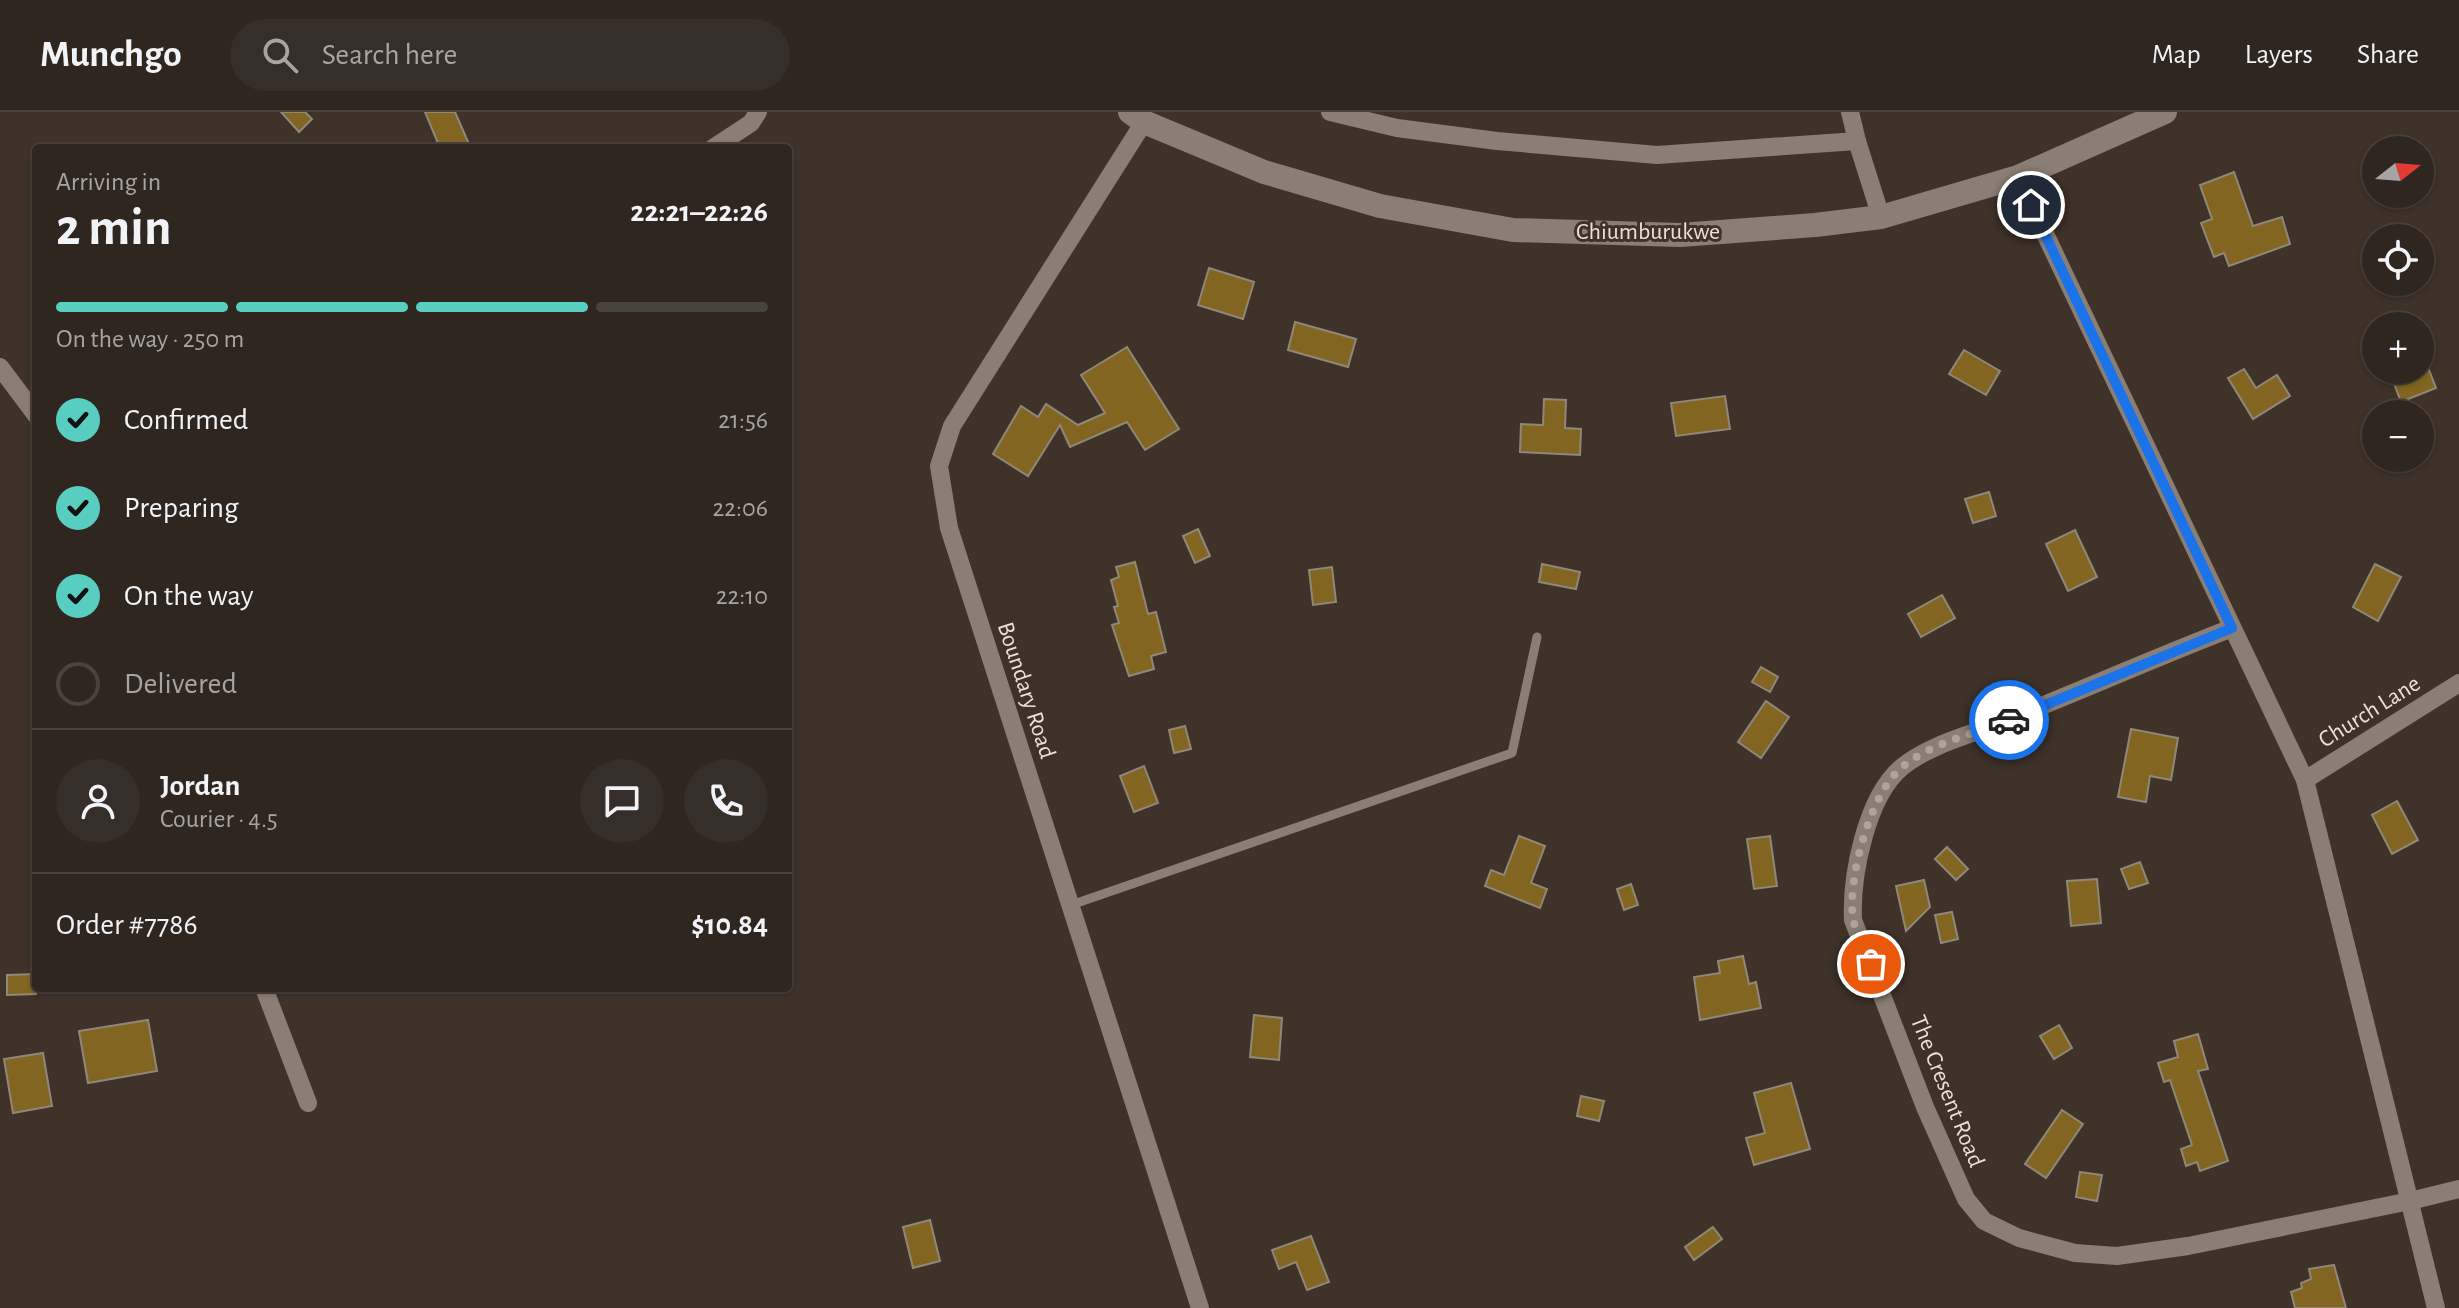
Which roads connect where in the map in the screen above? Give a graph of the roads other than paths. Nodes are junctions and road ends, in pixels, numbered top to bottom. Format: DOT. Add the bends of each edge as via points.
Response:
graph roads {
  1 [pos="758,112"];
  2 [pos="1330,112"];
  3 [pos="1850,112"];
  4 [pos="2165,112"];
  5 [pos="1137,117"];
  6 [pos="1857,141"];
  7 [pos="719,144"];
  8 [pos="2018,177"];
  9 [pos="1881,217"];
  10 [pos="0,367"];
  11 [pos="32,410"];
  12 [pos="2232,628"];
  13 [pos="1537,637"];
  14 [pos="2459,683"];
  15 [pos="2305,780"];
  16 [pos="1071,905"];
  17 [pos="266,992"];
  18 [pos="308,1103"];
  19 [pos="2459,1189"];
  20 [pos="2410,1201"];
  21 [pos="1200,1308"];
  22 [pos="2436,1308"];
  1 -- 7 [label="street" via="751,123"];
  2 -- 6 [label="street" via="1397,128 1657,155"];
  3 -- 6 [label="street"];
  4 -- 8 [label="street, Chiumburukwe"];
  5 -- 9 [label="street, Chiumburukwe" via="1264,172 1366,202 1513,230 1680,235"];
  5 -- 16 [label="street, Boundary Road" via="952,426 939,466 949,528"];
  6 -- 9 [label="street"];
  8 -- 9 [label="street, Chiumburukwe"];
  8 -- 12 [label="street"];
  10 -- 11 [label="street"];
  12 -- 15 [label="street"];
  12 -- 20 [label="street, The Cresent Road" via="1938,746 1900,768 1876,801 1862,845 1852,893 1853,920 1925,1107 1966,1199 1984,1221 2019,1238 2075,1253 2117,1256"];
  13 -- 16 [label="lane" via="1512,753"];
  14 -- 15 [label="street, Church Lane"];
  15 -- 20 [label="street"];
  16 -- 21 [label="street, Boundary Road"];
  17 -- 18 [label="street"];
  19 -- 20 [label="street, The Cresent Road"];
  20 -- 22 [label="street"];
}
